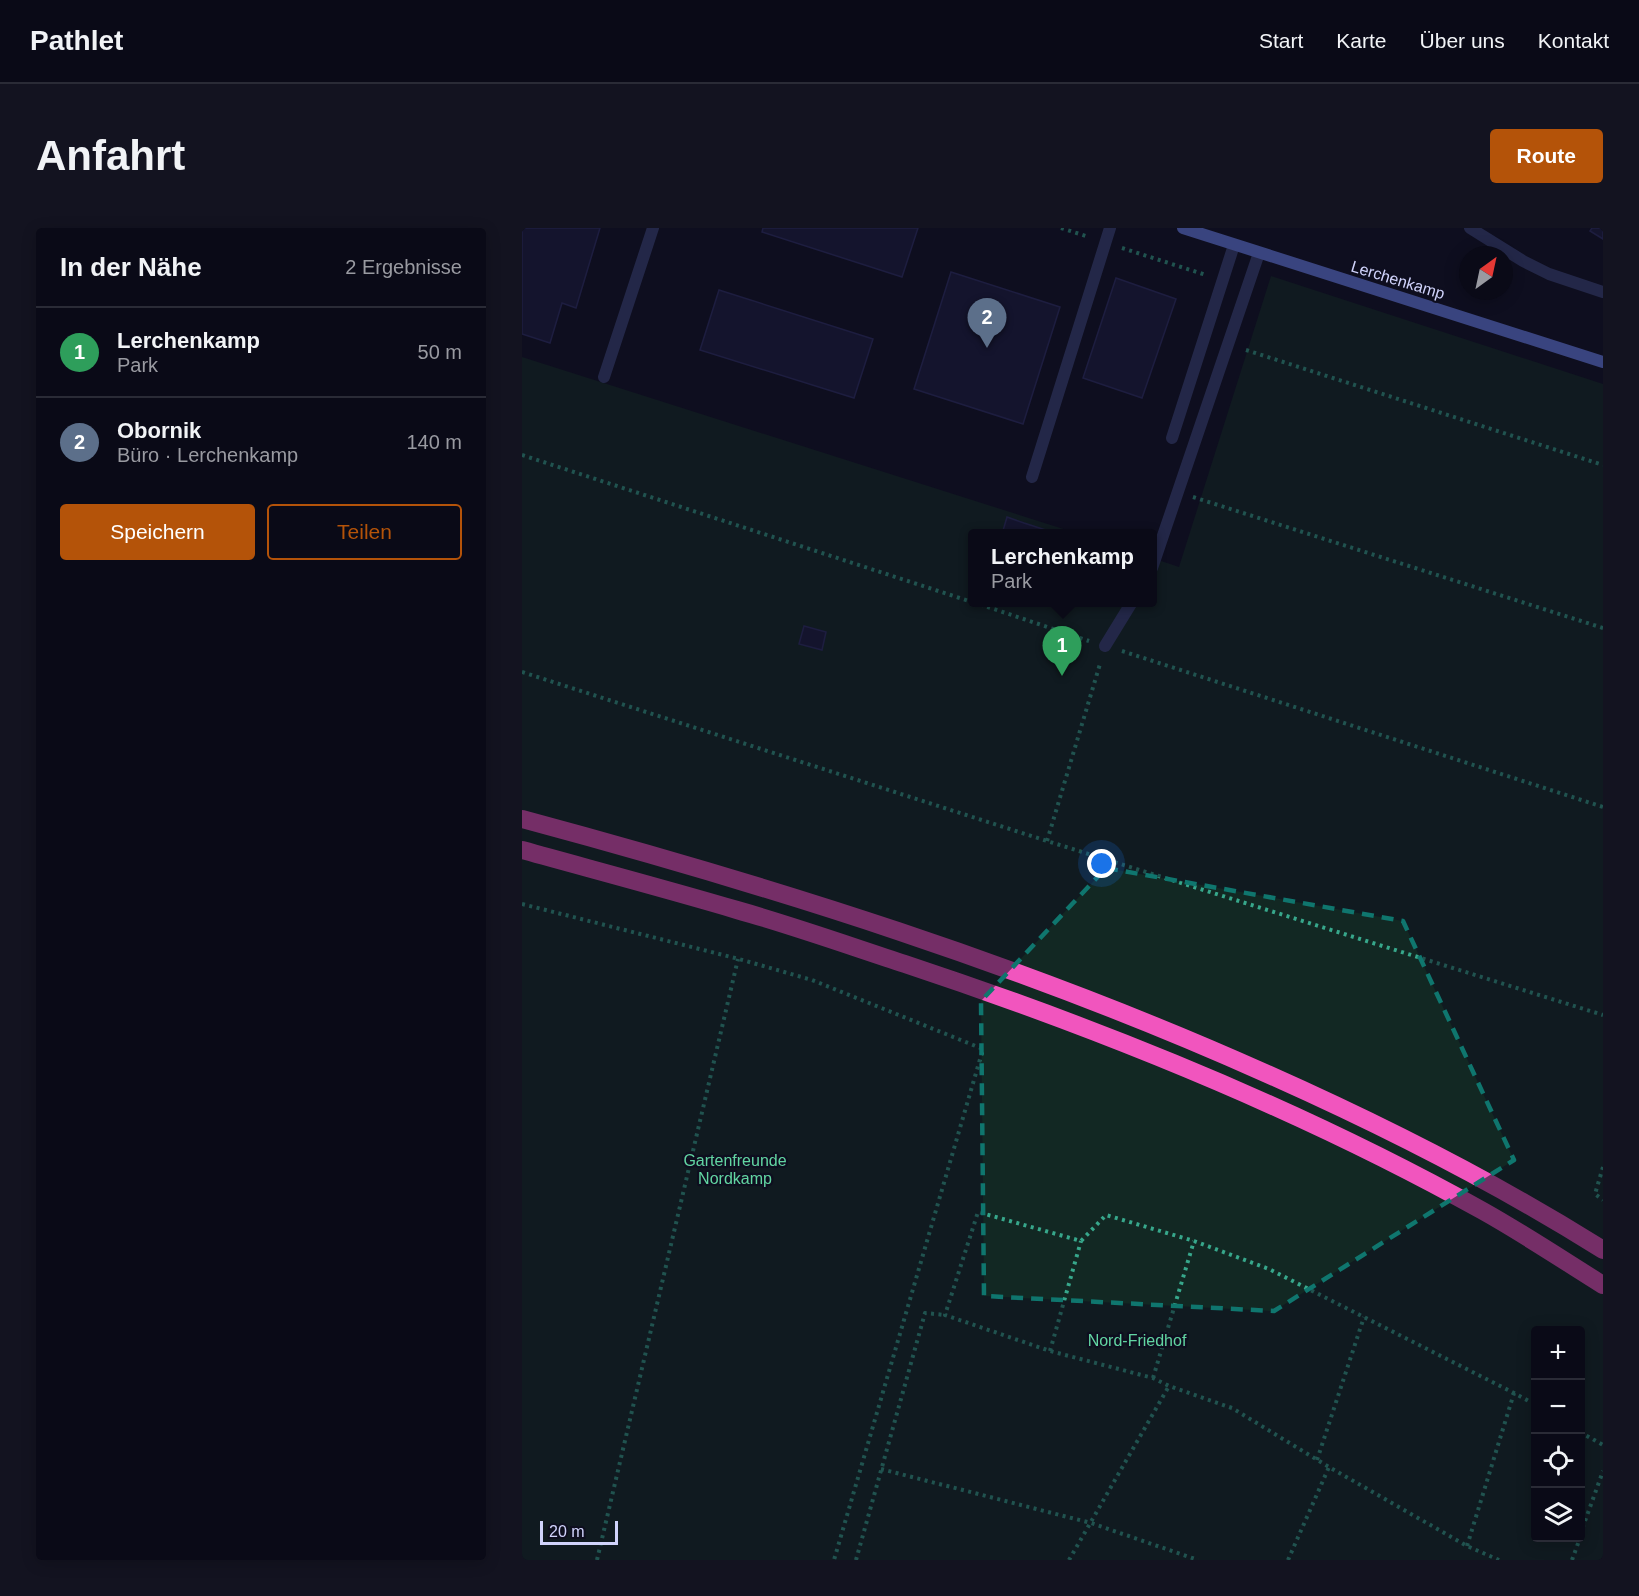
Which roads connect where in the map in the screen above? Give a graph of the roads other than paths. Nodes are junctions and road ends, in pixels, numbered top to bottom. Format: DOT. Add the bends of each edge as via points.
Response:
graph roads {
  1 [pos="653,228"];
  2 [pos="1110,228"];
  3 [pos="1183,228"];
  4 [pos="1470,228"];
  5 [pos="1234,245"];
  6 [pos="1259,253"];
  7 [pos="1603,292"];
  8 [pos="1603,362"];
  9 [pos="604,377"];
  10 [pos="1172,438"];
  11 [pos="1032,477"];
  12 [pos="1157,553"];
  13 [pos="1129,607"];
  14 [pos="1105,646"];
  15 [pos="522,819"];
  16 [pos="522,850"];
  17 [pos="1603,1250"];
  18 [pos="1603,1286"];
  1 -- 9 [label="street"];
  2 -- 11 [label="street"];
  3 -- 5 [label="street, Lerchenkamp"];
  4 -- 7 [label="street" via="1540,270"];
  5 -- 6 [label="street, Lerchenkamp"];
  5 -- 10 [label="street"];
  6 -- 8 [label="street, Lerchenkamp"];
  6 -- 12 [label="street"];
  13 -- 14 [label="street"];
  15 -- 17 [label="highway" via="849,915 1099,1002 1211,1048 1392,1132 1497,1186"];
  16 -- 18 [label="highway" via="740,910 852,946 1078,1025 1193,1071 1439,1187"];
}
